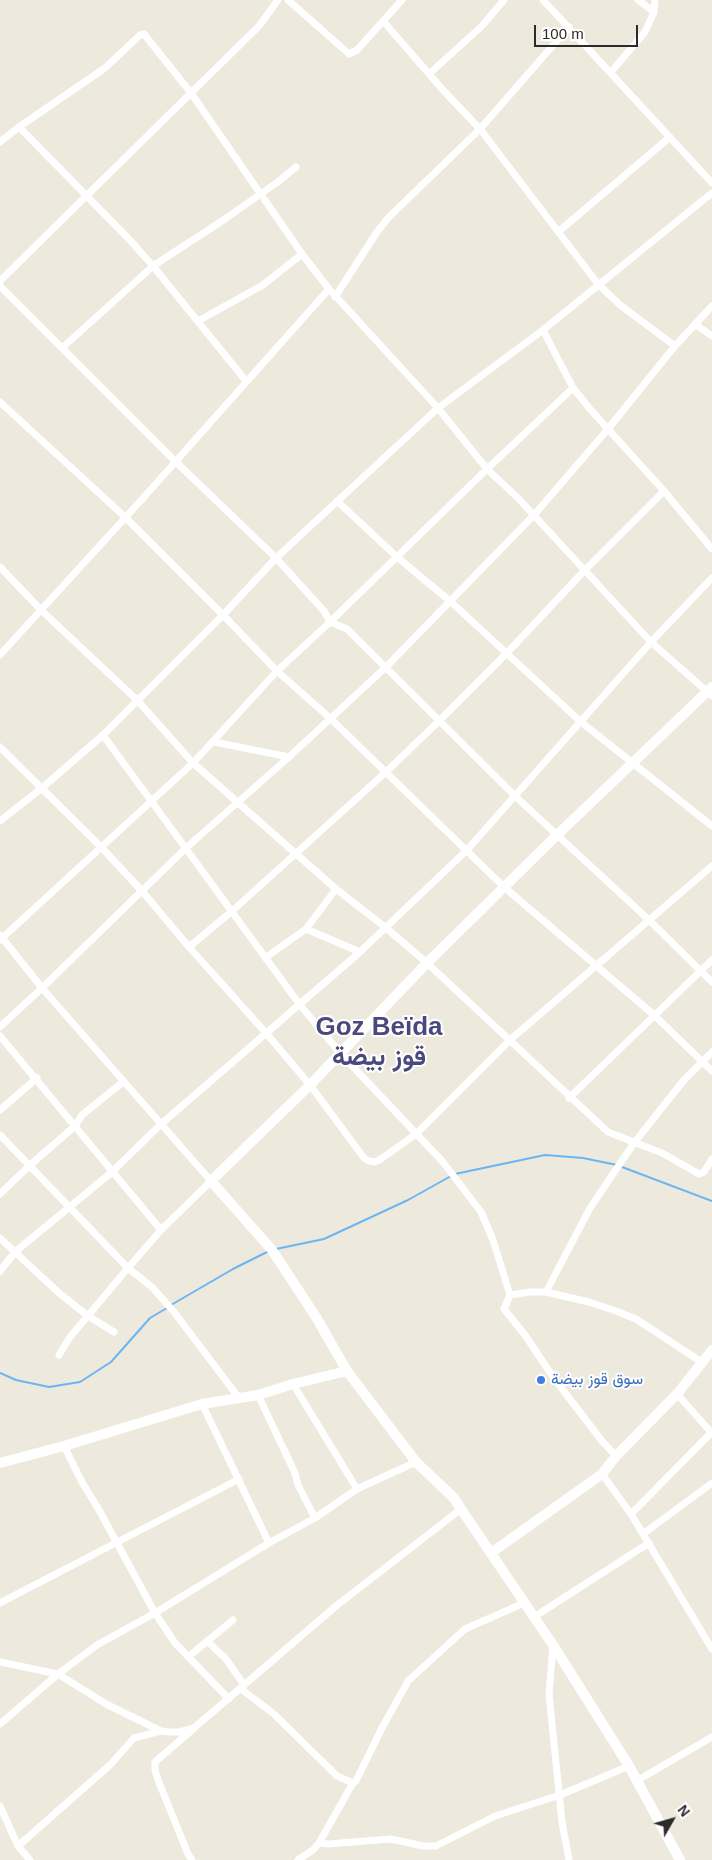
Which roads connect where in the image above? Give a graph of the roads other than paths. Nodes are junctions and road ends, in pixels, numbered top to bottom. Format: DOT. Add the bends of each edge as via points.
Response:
graph roads {
  1 [pos="278,0"];
  2 [pos="288,0"];
  3 [pos="402,0"];
  4 [pos="504,0"];
  5 [pos="543,0"];
  6 [pos="638,0"];
  7 [pos="655,0"];
  8 [pos="654,12"];
  9 [pos="383,21"];
  10 [pos="569,27"];
  11 [pos="611,72"];
  12 [pos="429,74"];
  13 [pos="191,93"];
  14 [pos="19,127"];
  15 [pos="480,129"];
  16 [pos="670,137"];
  17 [pos="0,142"];
  18 [pos="296,167"];
  19 [pos="712,183"];
  20 [pos="712,193"];
  21 [pos="261,194"];
  22 [pos="87,196"];
  23 [pos="558,232"];
  24 [pos="302,254"];
  25 [pos="153,266"];
  26 [pos="0,281"];
  27 [pos="598,284"];
  28 [pos="0,286"];
  29 [pos="329,289"];
  30 [pos="335,297"];
  31 [pos="712,306"];
  32 [pos="198,321"];
  33 [pos="694,324"];
  34 [pos="543,330"];
  35 [pos="712,336"];
  36 [pos="675,346"];
  37 [pos="62,348"];
  38 [pos="246,382"];
  39 [pos="573,388"];
  40 [pos="0,402"];
  41 [pos="438,408"];
  42 [pos="608,429"];
  43 [pos="176,462"];
  44 [pos="487,468"];
  45 [pos="664,491"];
  46 [pos="337,501"];
  47 [pos="534,515"];
  48 [pos="125,517"];
  49 [pos="712,549"];
  50 [pos="397,557"];
  51 [pos="276,558"];
  52 [pos="0,567"];
  53 [pos="584,570"];
  54 [pos="712,578"];
  55 [pos="450,601"];
  56 [pos="41,610"];
  57 [pos="223,615"];
  58 [pos="330,622"];
  59 [pos="651,642"];
  60 [pos="506,654"];
  61 [pos="0,655"];
  62 [pos="386,667"];
  63 [pos="277,671"];
  64 [pos="710,692"];
  65 [pos="138,701"];
  66 [pos="331,719"];
  67 [pos="439,721"];
  68 [pos="580,722"];
  69 [pos="102,735"];
  70 [pos="214,742"];
  71 [pos="0,747"];
  72 [pos="289,757"];
  73 [pos="193,763"];
  74 [pos="632,763"];
  75 [pos="386,772"];
  76 [pos="42,788"];
  77 [pos="515,796"];
  78 [pos="152,800"];
  79 [pos="238,801"];
  80 [pos="0,822"];
  81 [pos="712,826"];
  82 [pos="556,835"];
  83 [pos="102,848"];
  84 [pos="186,848"];
  85 [pos="467,850"];
  86 [pos="297,853"];
  87 [pos="712,866"];
  88 [pos="504,887"];
  89 [pos="336,889"];
  90 [pos="142,892"];
  91 [pos="231,912"];
  92 [pos="649,920"];
  93 [pos="385,927"];
  94 [pos="306,929"];
  95 [pos="1,938"];
  96 [pos="189,947"];
  97 [pos="360,952"];
  98 [pos="265,958"];
  99 [pos="712,960"];
  100 [pos="427,963"];
  101 [pos="598,965"];
  102 [pos="700,970"];
  103 [pos="712,982"];
  104 [pos="42,988"];
  105 [pos="300,1005"];
  106 [pos="654,1015"];
  107 [pos="0,1027"];
  108 [pos="266,1033"];
  109 [pos="0,1036"];
  110 [pos="510,1040"];
  111 [pos="712,1052"];
  112 [pos="340,1053"];
  113 [pos="703,1061"];
  114 [pos="712,1071"];
  115 [pos="37,1078"];
  116 [pos="123,1082"];
  117 [pos="310,1085"];
  118 [pos="569,1098"];
  119 [pos="0,1110"];
  120 [pos="160,1124"];
  121 [pos="75,1126"];
  122 [pos="416,1134"];
  123 [pos="0,1135"];
  124 [pos="634,1143"];
  125 [pos="712,1159"];
  126 [pos="29,1166"];
  127 [pos="112,1172"];
  128 [pos="211,1181"];
  129 [pos="0,1194"];
  130 [pos="69,1207"];
  131 [pos="161,1230"];
  132 [pos="0,1238"];
  133 [pos="15,1252"];
  134 [pos="128,1268"];
  135 [pos="0,1270"];
  136 [pos="546,1292"];
  137 [pos="510,1295"];
  138 [pos="88,1316"];
  139 [pos="114,1332"];
  140 [pos="712,1350"];
  141 [pos="59,1355"];
  142 [pos="703,1363"];
  143 [pos="347,1371"];
  144 [pos="293,1384"];
  145 [pos="677,1394"];
  146 [pos="258,1396"];
  147 [pos="239,1398"];
  148 [pos="202,1404"];
  149 [pos="64,1446"];
  150 [pos="616,1456"];
  151 [pos="0,1462"];
  152 [pos="416,1462"];
  153 [pos="602,1474"];
  154 [pos="239,1479"];
  155 [pos="712,1482"];
  156 [pos="357,1490"];
  157 [pos="461,1509"];
  158 [pos="631,1514"];
  159 [pos="315,1518"];
  160 [pos="643,1534"];
  161 [pos="115,1543"];
  162 [pos="269,1543"];
  163 [pos="649,1543"];
  164 [pos="491,1552"];
  165 [pos="524,1603"];
  166 [pos="0,1604"];
  167 [pos="155,1613"];
  168 [pos="534,1617"];
  169 [pos="234,1620"];
  170 [pos="207,1641"];
  171 [pos="553,1645"];
  172 [pos="712,1649"];
  173 [pos="188,1657"];
  174 [pos="0,1662"];
  175 [pos="58,1674"];
  176 [pos="242,1687"];
  177 [pos="229,1699"];
  178 [pos="0,1724"];
  179 [pos="194,1728"];
  180 [pos="161,1731"];
  181 [pos="712,1737"];
  182 [pos="629,1766"];
  183 [pos="638,1780"];
  184 [pos="352,1783"];
  185 [pos="560,1795"];
  186 [pos="0,1806"];
  187 [pos="319,1843"];
  188 [pos="18,1846"];
  189 [pos="30,1860"];
  190 [pos="192,1860"];
  191 [pos="298,1860"];
  192 [pos="569,1860"];
  193 [pos="680,1860"];
  1 -- 13 [label="street" via="259,26"];
  2 -- 9 [label="street" via="349,54 358,50"];
  3 -- 9 [label="street"];
  4 -- 12 [label="street" via="482,26"];
  5 -- 10 [label="street"];
  6 -- 8 [label="street"];
  7 -- 8 [label="street"];
  8 -- 11 [label="street" via="645,32"];
  9 -- 12 [label="street"];
  10 -- 11 [label="street"];
  10 -- 15 [label="street"];
  11 -- 16 [label="street"];
  12 -- 15 [label="street"];
  13 -- 14 [label="street" via="143,34 105,68"];
  13 -- 21 [label="street"];
  13 -- 22 [label="street"];
  14 -- 17 [label="street"];
  14 -- 22 [label="street"];
  15 -- 23 [label="street"];
  15 -- 30 [label="street" via="389,217"];
  16 -- 19 [label="street"];
  16 -- 23 [label="street"];
  18 -- 21 [label="street"];
  20 -- 27 [label="street"];
  21 -- 24 [label="street"];
  21 -- 25 [label="street"];
  22 -- 25 [label="street"];
  22 -- 26 [label="street"];
  23 -- 27 [label="street"];
  24 -- 29 [label="street"];
  24 -- 32 [label="street" via="263,285"];
  25 -- 32 [label="street"];
  25 -- 37 [label="street"];
  27 -- 34 [label="street"];
  27 -- 36 [label="street"];
  28 -- 37 [label="street"];
  29 -- 30 [label="street"];
  29 -- 38 [label="street"];
  30 -- 41 [label="street"];
  31 -- 33 [label="street"];
  32 -- 38 [label="street"];
  33 -- 35 [label="street"];
  33 -- 36 [label="street"];
  34 -- 39 [label="street"];
  34 -- 41 [label="street"];
  36 -- 42 [label="street"];
  37 -- 43 [label="street"];
  38 -- 43 [label="street"];
  39 -- 42 [label="street"];
  39 -- 44 [label="street"];
  40 -- 48 [label="street"];
  41 -- 44 [label="street"];
  41 -- 46 [label="street"];
  42 -- 45 [label="street"];
  42 -- 47 [label="street"];
  43 -- 48 [label="street"];
  43 -- 51 [label="street"];
  44 -- 47 [label="street"];
  44 -- 50 [label="street"];
  45 -- 49 [label="street"];
  45 -- 53 [label="street"];
  46 -- 50 [label="street"];
  46 -- 51 [label="street"];
  47 -- 53 [label="street"];
  47 -- 55 [label="street"];
  48 -- 56 [label="street"];
  48 -- 57 [label="street"];
  50 -- 55 [label="street"];
  50 -- 58 [label="street"];
  51 -- 57 [label="street"];
  51 -- 58 [label="street" via="324,611"];
  52 -- 56 [label="street"];
  53 -- 59 [label="street"];
  53 -- 60 [label="street"];
  54 -- 59 [label="street"];
  55 -- 60 [label="street"];
  55 -- 62 [label="street"];
  56 -- 61 [label="street"];
  56 -- 65 [label="street"];
  57 -- 63 [label="street"];
  57 -- 65 [label="street"];
  58 -- 62 [label="street" via="347,629"];
  58 -- 63 [label="street"];
  59 -- 64 [label="street"];
  59 -- 68 [label="street"];
  60 -- 67 [label="street"];
  60 -- 68 [label="street"];
  62 -- 66 [label="street"];
  62 -- 67 [label="street"];
  63 -- 66 [label="street"];
  63 -- 70 [label="street"];
  64 -- 74 [label="main road"];
  65 -- 69 [label="street"];
  65 -- 73 [label="street"];
  66 -- 72 [label="street"];
  66 -- 75 [label="street"];
  67 -- 75 [label="street"];
  67 -- 77 [label="street"];
  68 -- 74 [label="street"];
  68 -- 77 [label="street"];
  69 -- 76 [label="street"];
  69 -- 78 [label="street"];
  70 -- 72 [label="street"];
  70 -- 73 [label="street"];
  71 -- 76 [label="street"];
  72 -- 79 [label="street"];
  73 -- 78 [label="street"];
  73 -- 79 [label="street"];
  74 -- 81 [label="street"];
  74 -- 82 [label="main road"];
  75 -- 85 [label="street"];
  75 -- 86 [label="street"];
  76 -- 80 [label="street"];
  76 -- 83 [label="street"];
  77 -- 82 [label="street"];
  77 -- 85 [label="street"];
  78 -- 83 [label="street"];
  78 -- 84 [label="street"];
  79 -- 84 [label="street"];
  79 -- 86 [label="street"];
  82 -- 88 [label="main road"];
  82 -- 92 [label="street"];
  83 -- 90 [label="street"];
  83 -- 95 [label="street"];
  84 -- 90 [label="street"];
  84 -- 91 [label="street"];
  85 -- 88 [label="street"];
  85 -- 93 [label="street"];
  86 -- 89 [label="street"];
  86 -- 91 [label="street"];
  87 -- 92 [label="street"];
  88 -- 100 [label="main road"];
  88 -- 101 [label="street"];
  89 -- 93 [label="street"];
  89 -- 94 [label="street"];
  90 -- 96 [label="street"];
  90 -- 104 [label="street"];
  91 -- 96 [label="street"];
  91 -- 98 [label="street"];
  92 -- 101 [label="street"];
  92 -- 102 [label="street"];
  93 -- 97 [label="street"];
  93 -- 100 [label="street"];
  94 -- 97 [label="street"];
  94 -- 98 [label="street"];
  95 -- 104 [label="street"];
  96 -- 108 [label="street"];
  97 -- 105 [label="street"];
  98 -- 105 [label="street"];
  99 -- 102 [label="street"];
  100 -- 110 [label="street"];
  100 -- 112 [label="main road"];
  101 -- 106 [label="street"];
  101 -- 110 [label="street"];
  102 -- 103 [label="street"];
  102 -- 106 [label="street"];
  104 -- 107 [label="street"];
  104 -- 116 [label="street"];
  105 -- 108 [label="street"];
  105 -- 112 [label="street"];
  106 -- 113 [label="street"];
  106 -- 118 [label="street"];
  108 -- 117 [label="street"];
  108 -- 120 [label="street"];
  109 -- 115 [label="street"];
  110 -- 118 [label="street"];
  110 -- 122 [label="street"];
  111 -- 113 [label="street"];
  112 -- 117 [label="main road"];
  112 -- 122 [label="street"];
  113 -- 114 [label="street"];
  113 -- 124 [label="street" via="665,1102"];
  115 -- 119 [label="street"];
  115 -- 121 [label="street"];
  116 -- 120 [label="street"];
  116 -- 121 [label="street" via="82,1115"];
  117 -- 122 [label="street" via="350,1141 369,1161 381,1159"];
  117 -- 128 [label="main road"];
  118 -- 124 [label="street" via="608,1132"];
  120 -- 127 [label="street"];
  120 -- 128 [label="street"];
  121 -- 126 [label="street"];
  121 -- 127 [label="street"];
  122 -- 137 [label="street" via="443,1162 481,1212"];
  123 -- 126 [label="street"];
  124 -- 125 [label="street" via="662,1153 699,1174"];
  124 -- 136 [label="street" via="590,1208"];
  126 -- 129 [label="street"];
  126 -- 130 [label="street"];
  127 -- 130 [label="street"];
  127 -- 131 [label="street"];
  128 -- 131 [label="street"];
  128 -- 143 [label="main road" via="272,1250"];
  130 -- 133 [label="street"];
  130 -- 134 [label="street"];
  131 -- 134 [label="street"];
  132 -- 133 [label="street"];
  133 -- 135 [label="street"];
  133 -- 138 [label="street"];
  134 -- 138 [label="street"];
  134 -- 147 [label="street" via="152,1287 174,1312"];
  136 -- 137 [label="street"];
  136 -- 142 [label="street" via="589,1302 636,1319"];
  137 -- 150 [label="street" via="504,1309"];
  138 -- 139 [label="street"];
  138 -- 141 [label="street" via="70,1336"];
  140 -- 142 [label="main road"];
  142 -- 145 [label="main road"];
  143 -- 144 [label="main road"];
  143 -- 152 [label="main road"];
  144 -- 146 [label="main road"];
  144 -- 156 [label="street"];
  145 -- 150 [label="main road"];
  145 -- 158 [label="street" via="710,1434"];
  146 -- 147 [label="main road"];
  146 -- 159 [label="street"];
  147 -- 148 [label="main road"];
  148 -- 149 [label="main road"];
  148 -- 154 [label="street"];
  149 -- 151 [label="main road"];
  149 -- 161 [label="street"];
  150 -- 153 [label="main road"];
  152 -- 156 [label="street"];
  152 -- 157 [label="main road" via="454,1498"];
  153 -- 158 [label="street"];
  153 -- 164 [label="main road"];
  154 -- 161 [label="street"];
  154 -- 162 [label="street"];
  155 -- 160 [label="street"];
  156 -- 159 [label="street"];
  157 -- 164 [label="main road"];
  157 -- 176 [label="street" via="336,1606"];
  158 -- 160 [label="street"];
  159 -- 162 [label="street"];
  160 -- 163 [label="street"];
  161 -- 166 [label="street"];
  161 -- 167 [label="street"];
  162 -- 167 [label="street"];
  163 -- 168 [label="street"];
  163 -- 172 [label="street"];
  164 -- 165 [label="main road"];
  165 -- 168 [label="main road"];
  165 -- 184 [label="street" via="465,1629 408,1681 356,1781"];
  167 -- 173 [label="street"];
  167 -- 175 [label="street" via="97,1645"];
  168 -- 171 [label="main road"];
  169 -- 170 [label="street"];
  170 -- 173 [label="street"];
  170 -- 176 [label="street" via="226,1659"];
  171 -- 182 [label="main road"];
  171 -- 185 [label="street" via="549,1694"];
  173 -- 177 [label="street"];
  174 -- 175 [label="street"];
  175 -- 178 [label="street"];
  175 -- 180 [label="street" via="106,1704"];
  176 -- 177 [label="street"];
  176 -- 184 [label="street" via="337,1776"];
  177 -- 179 [label="street"];
  179 -- 180 [label="street" via="179,1732"];
  179 -- 190 [label="street" via="155,1762 158,1780"];
  180 -- 188 [label="street" via="134,1738 110,1764"];
  181 -- 183 [label="street"];
  182 -- 183 [label="main road"];
  182 -- 185 [label="street"];
  183 -- 193 [label="main road"];
  184 -- 187 [label="street"];
  185 -- 187 [label="street" via="495,1816 436,1846 391,1839"];
  185 -- 192 [label="street"];
  186 -- 188 [label="street"];
  187 -- 191 [label="street"];
  188 -- 189 [label="street"];
}
